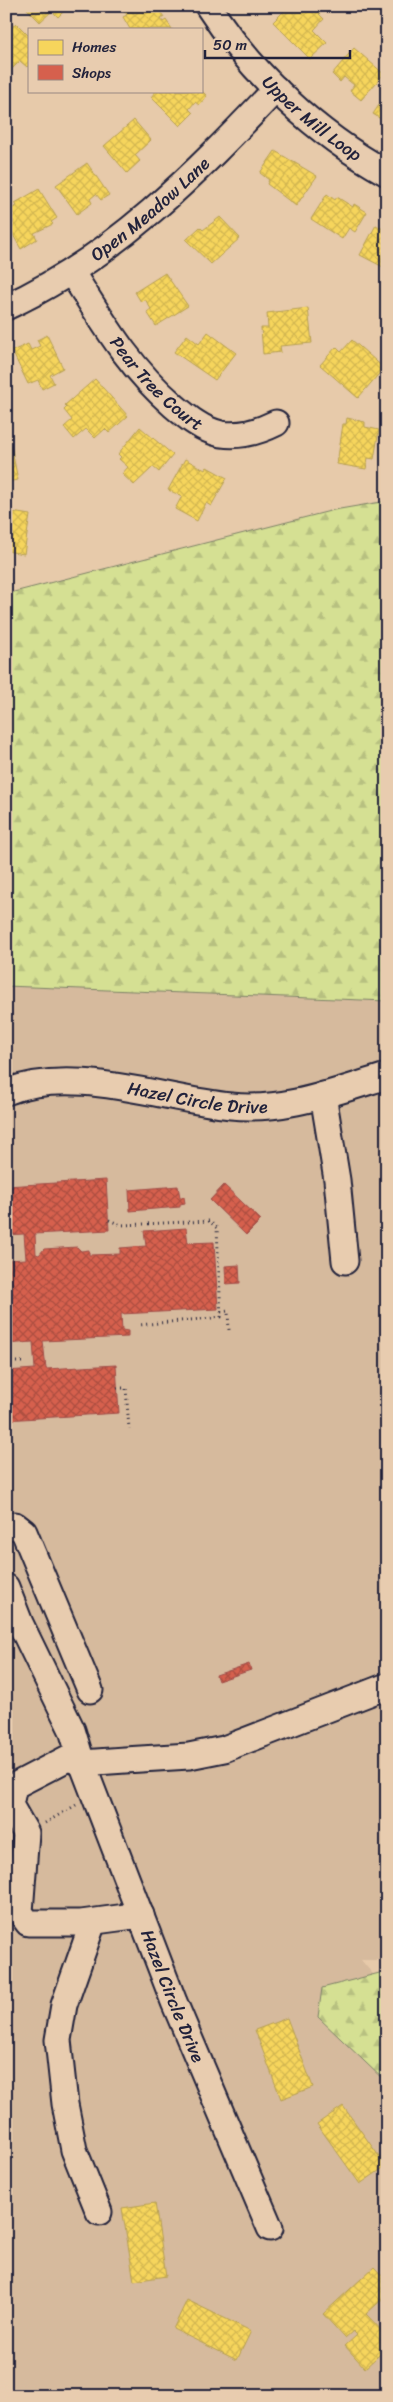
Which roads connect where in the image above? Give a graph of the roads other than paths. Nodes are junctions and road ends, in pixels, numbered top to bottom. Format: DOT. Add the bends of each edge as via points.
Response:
graph roads {
  1 [pos="208,6"];
  2 [pos="276,89"];
  3 [pos="387,173"];
  4 [pos="72,273"];
  5 [pos="6,307"];
  6 [pos="276,424"];
  7 [pos="387,1076"];
  8 [pos="6,1092"];
  9 [pos="323,1095"];
  10 [pos="345,1261"];
  11 [pos="6,1527"];
  12 [pos="6,1587"];
  13 [pos="77,1658"];
  14 [pos="42,1673"];
  15 [pos="387,1686"];
  16 [pos="90,1690"];
  17 [pos="82,1763"];
  18 [pos="141,1915"];
  19 [pos="93,1922"];
  20 [pos="99,2212"];
  21 [pos="270,2228"];
  1 -- 2 [label="street, Upper Mill Loop" via="244,54"];
  2 -- 3 [label="street, Upper Mill Loop" via="340,143"];
  2 -- 4 [label="street, Open Meadow Lane" via="154,210 114,244"];
  4 -- 5 [label="street, Open Meadow Lane"];
  4 -- 6 [label="street, Pear Tree Court" via="124,355 150,385 203,428 220,434 238,435"];
  7 -- 9 [label="street, Hazel Circle Drive"];
  8 -- 9 [label="street, Hazel Circle Drive" via="47,1082 75,1081 232,1106 262,1107"];
  9 -- 10 [label="street" via="337,1180"];
  11 -- 13 [label="street" via="15,1525 24,1532"];
  12 -- 14 [label="street, Hazel Circle Drive"];
  13 -- 14 [label="street"];
  13 -- 16 [label="street"];
  14 -- 17 [label="street, Hazel Circle Drive" via="72,1730"];
  15 -- 17 [label="street" via="224,1749 189,1756"];
  17 -- 18 [label="street, Hazel Circle Drive"];
  17 -- 19 [label="street" via="68,1758 14,1786 10,1805 26,1833 20,1912 28,1923"];
  18 -- 19 [label="street"];
  18 -- 21 [label="street, Hazel Circle Drive" via="174,2002"];
  19 -- 20 [label="street" via="64,2004 58,2040 74,2150"];
}
